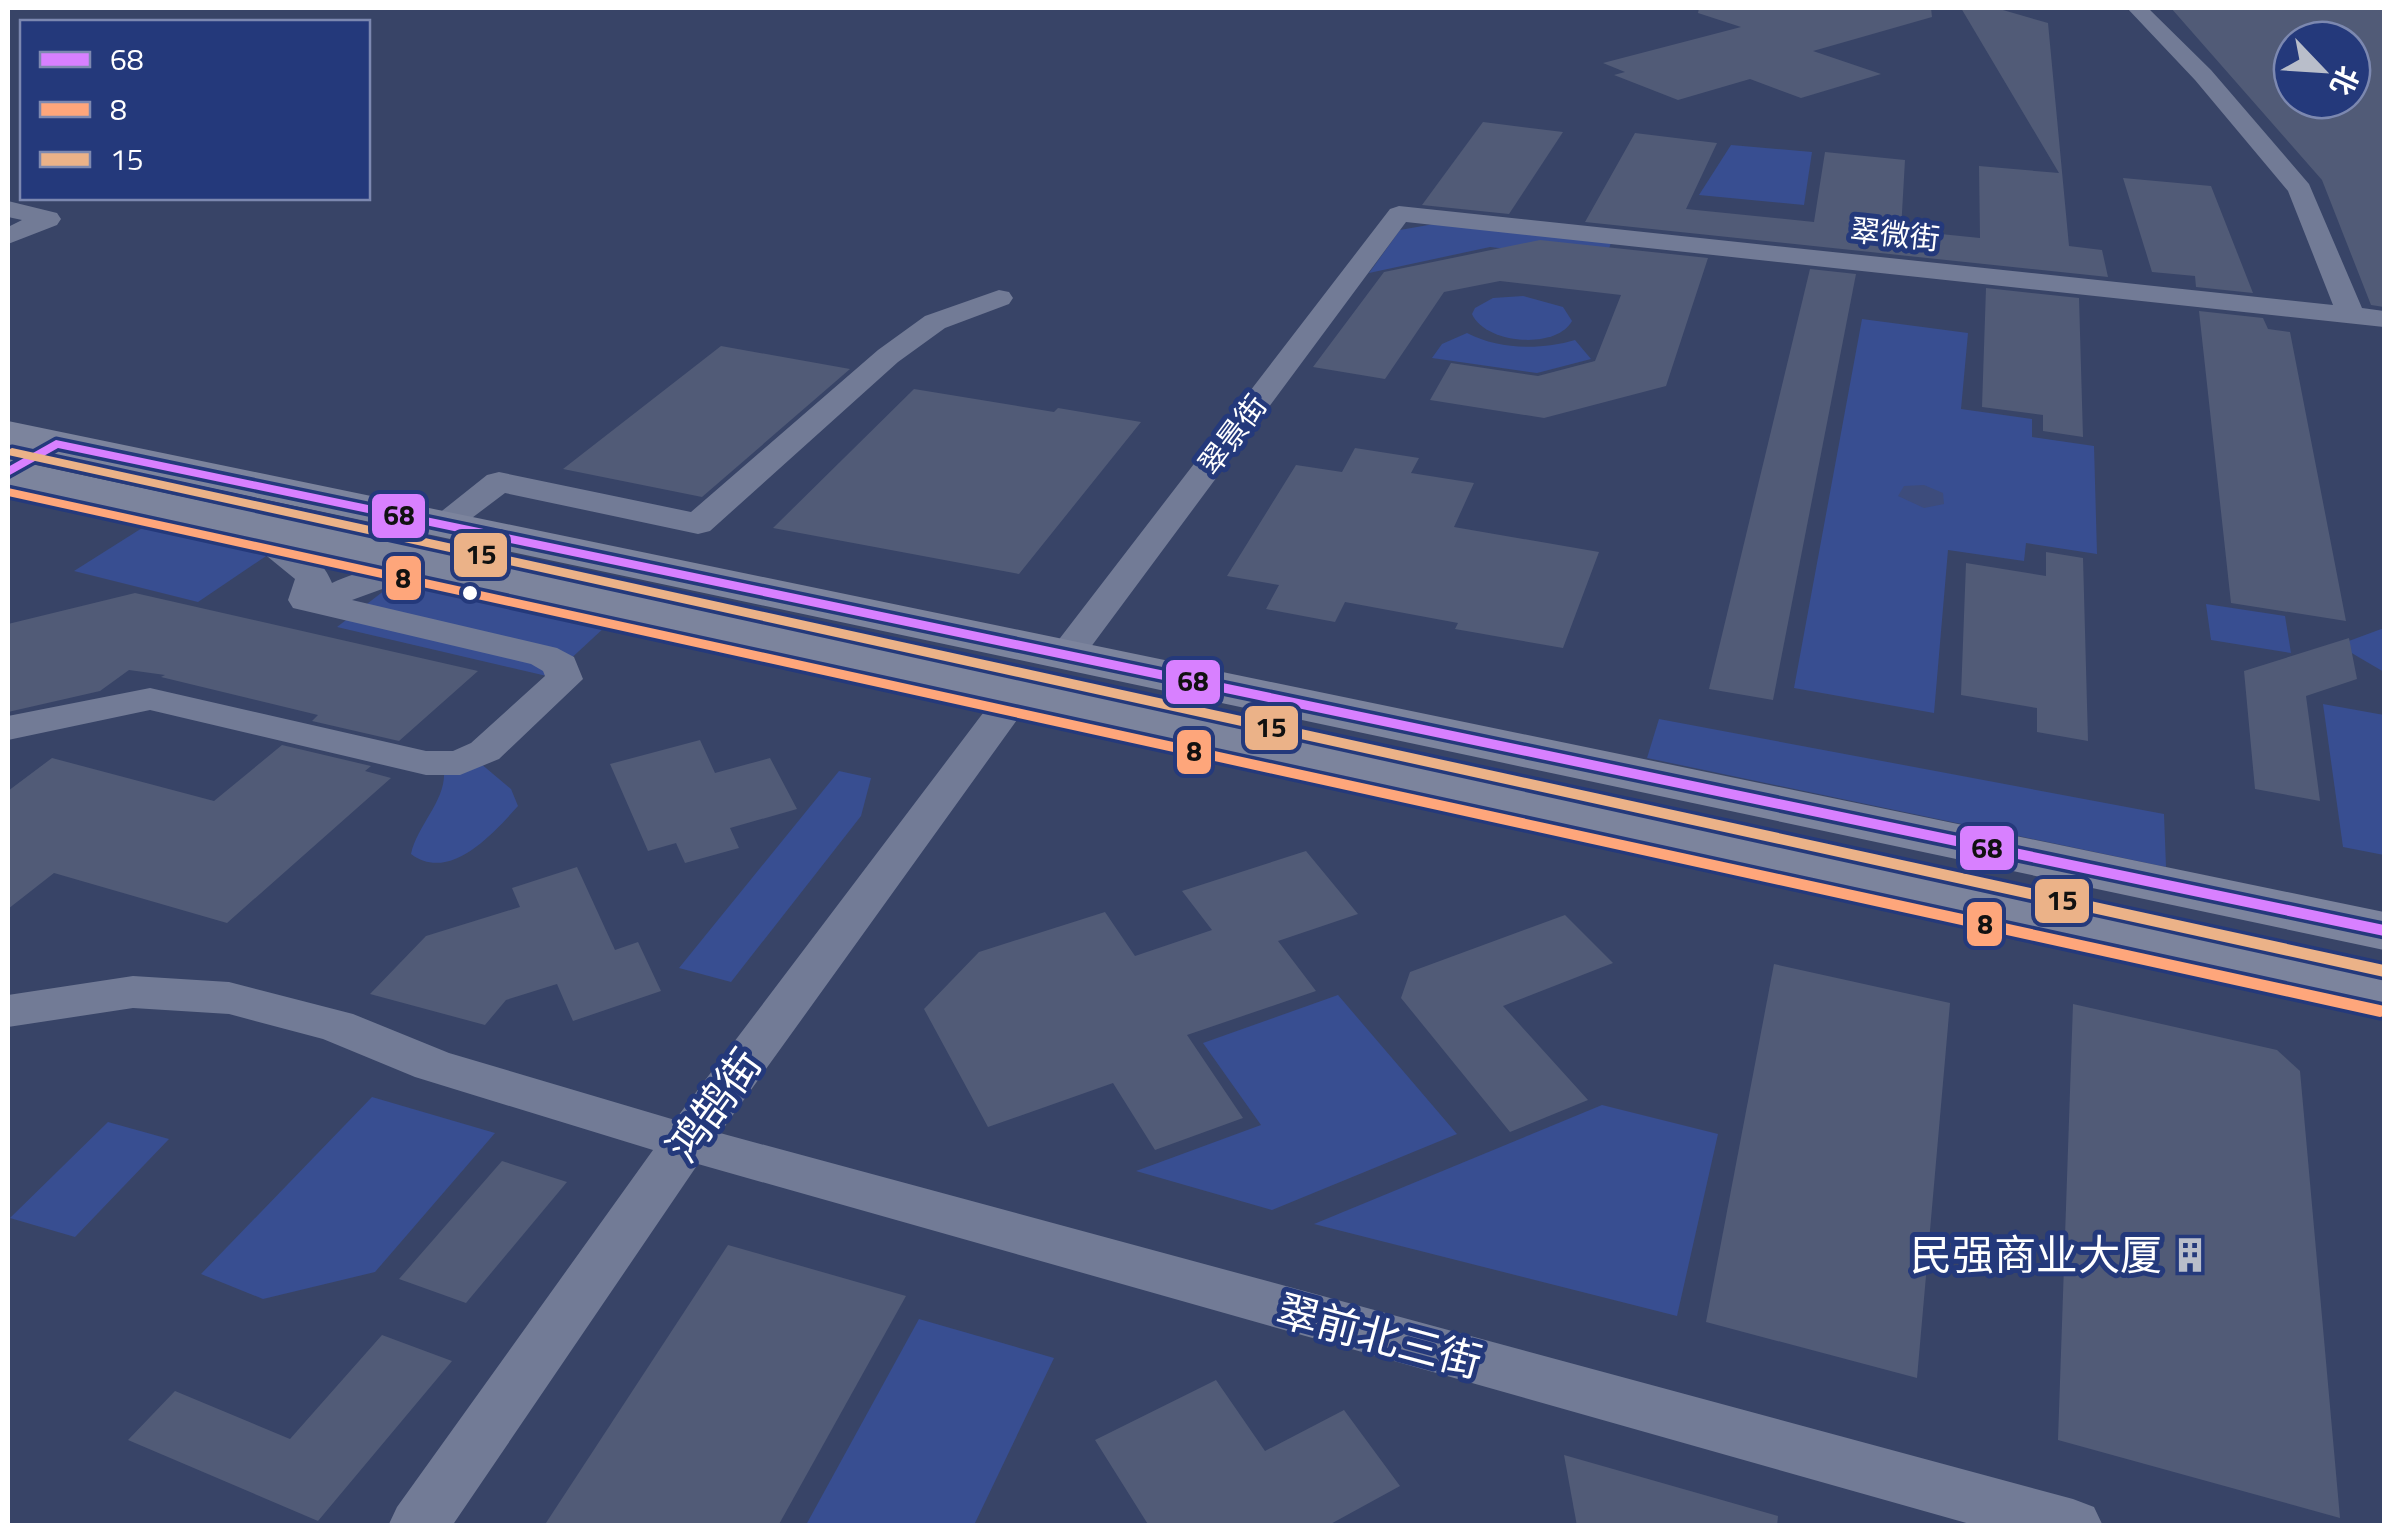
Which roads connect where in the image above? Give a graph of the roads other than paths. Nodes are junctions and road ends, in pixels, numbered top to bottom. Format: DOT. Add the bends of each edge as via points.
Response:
graph roads {
  1 [pos="2138,8"];
  2 [pos="8,209"];
  3 [pos="1399,214"];
  4 [pos="8,236"];
  5 [pos="999,298"];
  6 [pos="2352,315"];
  7 [pos="2384,318"];
  8 [pos="8,433"];
  9 [pos="58,464"];
  10 [pos="8,472"];
  11 [pos="8,516"];
  12 [pos="246,525"];
  13 [pos="447,548"];
  14 [pos="313,602"];
  15 [pos="1066,656"];
  16 [pos="1018,692"];
  17 [pos="8,728"];
  18 [pos="2384,931"];
  19 [pos="2384,993"];
  20 [pos="8,1011"];
  21 [pos="686,1142"];
  22 [pos="418,1526"];
  23 [pos="2073,1526"];
  1 -- 6 [label="street" via="2300,189"];
  2 -- 4 [label="street" via="48,219"];
  3 -- 6 [label="street, 翠微街"];
  3 -- 15 [label="street, 翠景街"];
  5 -- 13 [label="street" via="935,322 888,356 698,524 499,482"];
  6 -- 7 [label="street, 翠微街"];
  8 -- 9 [label="main road"];
  9 -- 10 [label="main road"];
  9 -- 11 [label="main road"];
  9 -- 12 [label="main road"];
  9 -- 13 [label="main road" via="112,457"];
  12 -- 13 [label="main road"];
  12 -- 14 [label="street" via="303,564 314,582"];
  13 -- 14 [label="street"];
  13 -- 15 [label="main road"];
  13 -- 16 [label="main road"];
  14 -- 17 [label="street" via="544,656 561,665 564,679 485,751 460,763 426,763 150,699"];
  15 -- 18 [label="main road"];
  16 -- 19 [label="main road"];
  16 -- 21 [label="street, 鸿鹄街"];
  20 -- 21 [label="street, 翠前北三街" via="134,992 229,998 336,1026 432,1065"];
  21 -- 22 [label="street, 鸿鹄街"];
  21 -- 23 [label="street, 翠前北三街"];
}
